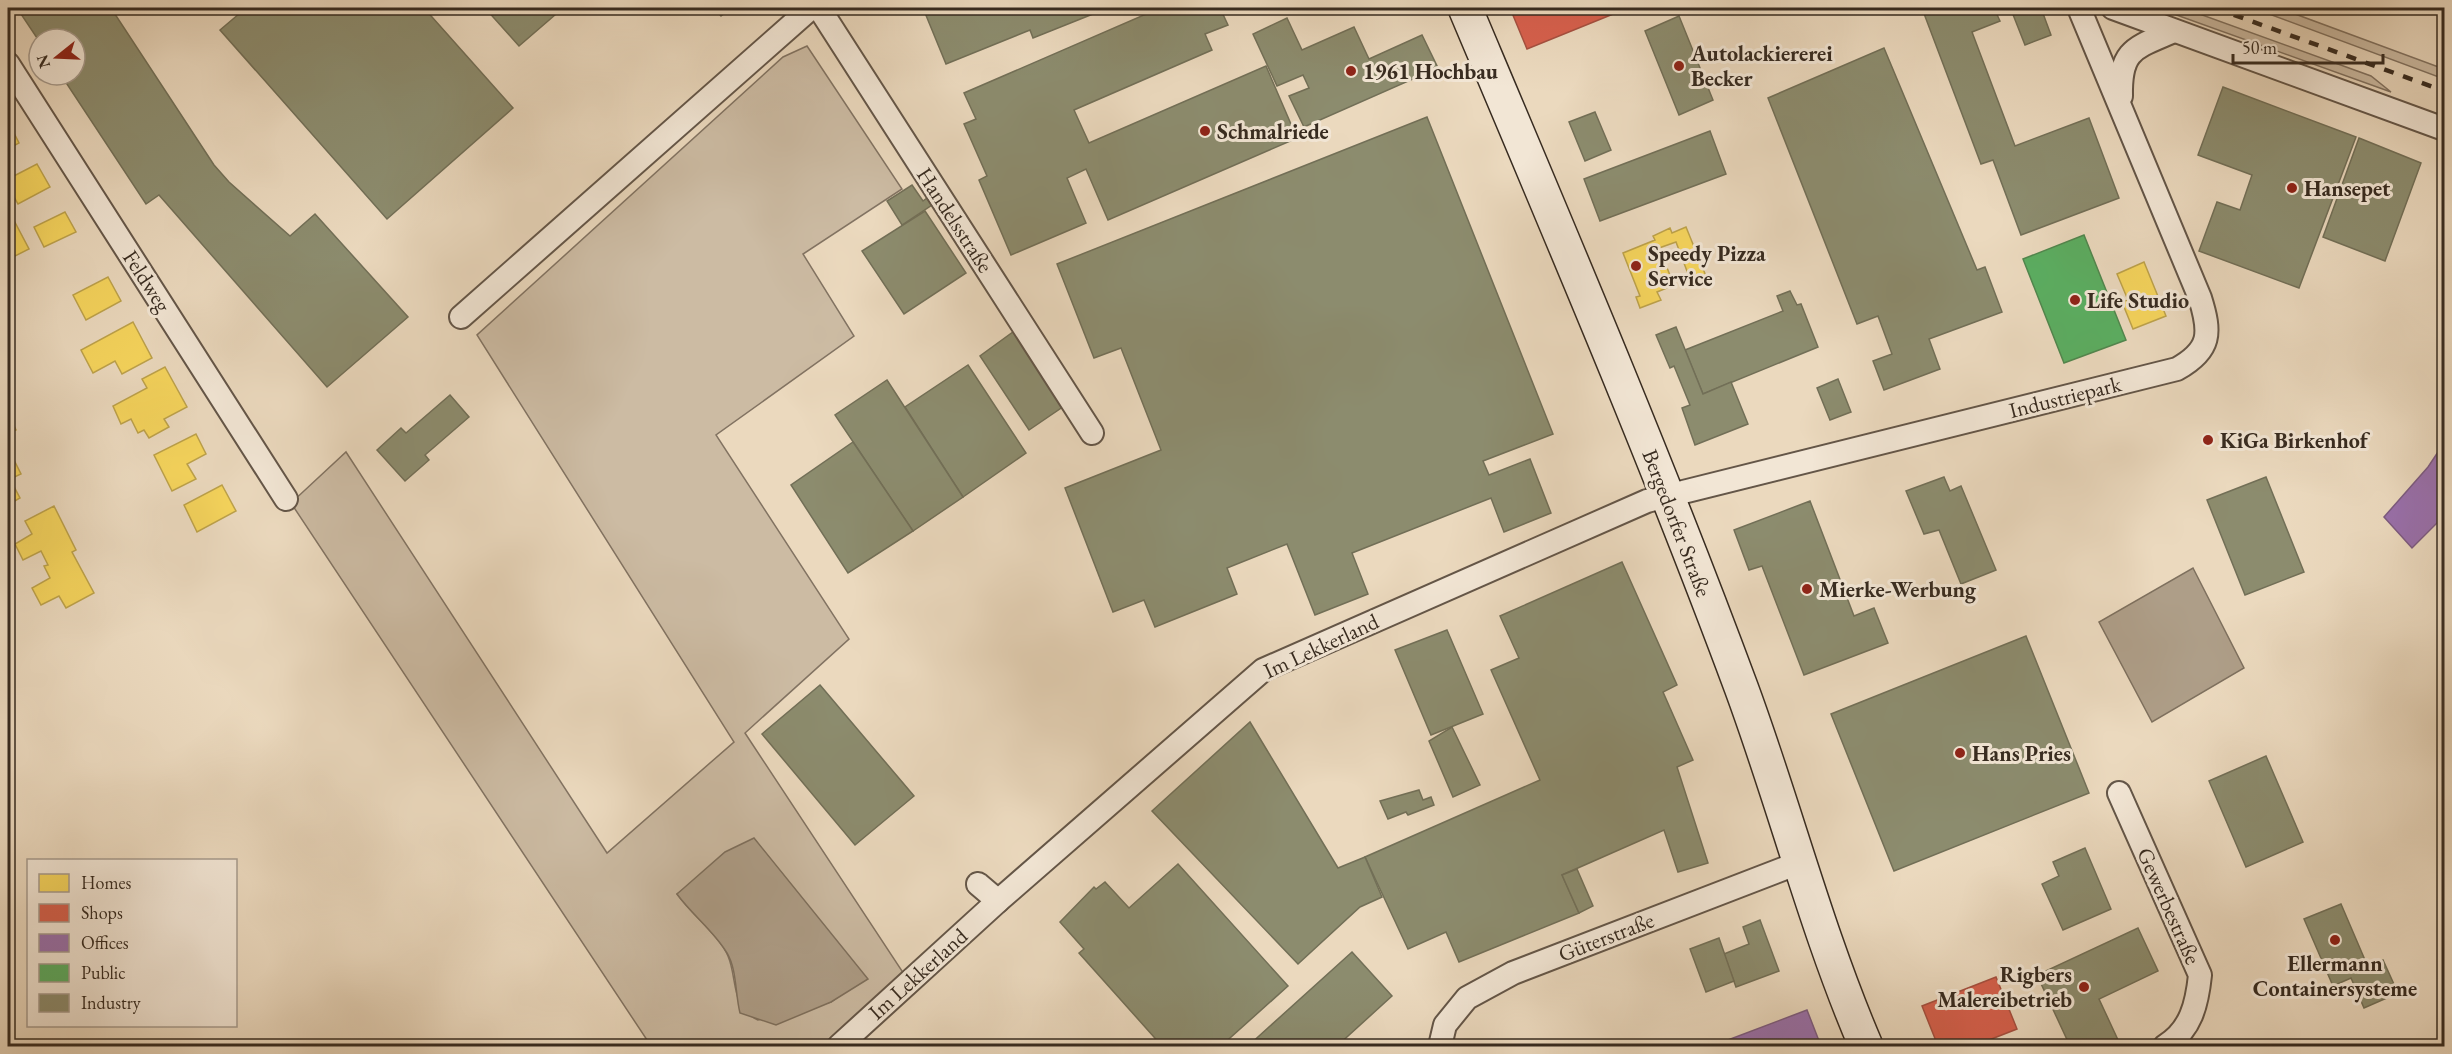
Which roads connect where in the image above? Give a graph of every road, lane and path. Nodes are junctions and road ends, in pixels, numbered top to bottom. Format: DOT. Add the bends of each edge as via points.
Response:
graph roads {
  1 [pos="811,8"];
  2 [pos="819,8"];
  3 [pos="1465,8"];
  4 [pos="2079,8"];
  5 [pos="2113,8"];
  6 [pos="2174,31"];
  7 [pos="8,64"];
  8 [pos="2121,104"];
  9 [pos="2445,129"];
  10 [pos="460,317"];
  11 [pos="1092,433"];
  12 [pos="1667,495"];
  13 [pos="286,499"];
  14 [pos="2119,793"];
  15 [pos="1800,862"];
  16 [pos="978,884"];
  17 [pos="998,901"];
  18 [pos="839,1047"];
  19 [pos="1440,1047"];
  20 [pos="1866,1047"];
  21 [pos="2165,1047"];
  1 -- 10 [label="street"];
  2 -- 11 [label="street, Handelsstraße"];
  3 -- 12 [label="street, Bergedorfer Straße"];
  4 -- 8 [label="street, Industriepark"];
  5 -- 6 [label="street"];
  6 -- 8 [label="street, Industriepark" via="2136,48 2121,70"];
  6 -- 9 [label="street"];
  7 -- 13 [label="street, Feldweg"];
  8 -- 12 [label="street, Industriepark" via="2208,322 2206,341 2195,359 2177,369"];
  12 -- 15 [label="street, Bergedorfer Straße" via="1742,688"];
  12 -- 17 [label="street, Im Lekkerland" via="1263,670"];
  14 -- 21 [label="street, Gewerbestraße" via="2200,975 2197,1005 2179,1037"];
  15 -- 19 [label="street, Güterstraße" via="1514,973 1467,998 1445,1025"];
  15 -- 20 [label="street, Bergedorfer Straße"];
  16 -- 17 [label="street"];
  17 -- 18 [label="street, Im Lekkerland"];
}
